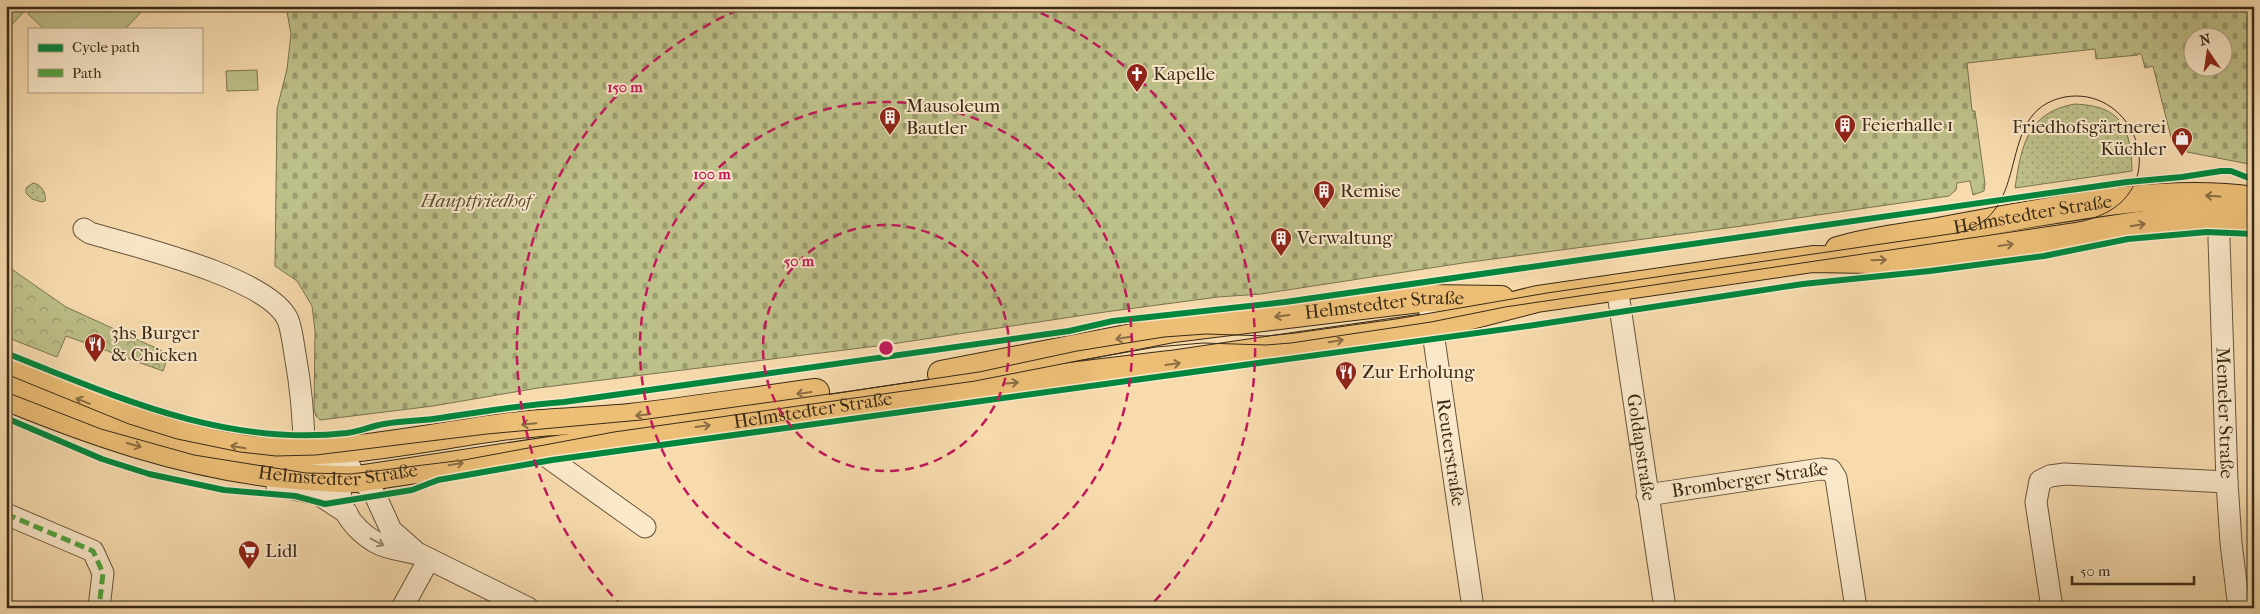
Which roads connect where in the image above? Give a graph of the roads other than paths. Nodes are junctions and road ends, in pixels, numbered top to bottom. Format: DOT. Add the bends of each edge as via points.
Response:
graph roads {
  1 [pos="2172,197"];
  2 [pos="2254,200"];
  3 [pos="2254,206"];
  4 [pos="2215,217"];
  5 [pos="2254,217"];
  6 [pos="84,229"];
  7 [pos="1813,259"];
  8 [pos="1617,287"];
  9 [pos="1428,298"];
  10 [pos="1537,299"];
  11 [pos="1232,322"];
  12 [pos="1432,326"];
  13 [pos="1236,355"];
  14 [pos="6,370"];
  15 [pos="6,397"];
  16 [pos="420,439"];
  17 [pos="539,451"];
  18 [pos="304,452"];
  19 [pos="234,469"];
  20 [pos="408,471"];
  21 [pos="350,475"];
  22 [pos="2227,482"];
  23 [pos="1647,495"];
  24 [pos="6,514"];
  25 [pos="348,514"];
  26 [pos="383,515"];
  27 [pos="645,527"];
  28 [pos="423,556"];
  29 [pos="99,608"];
  30 [pos="402,608"];
  31 [pos="528,608"];
  32 [pos="1473,608"];
  33 [pos="1665,608"];
  34 [pos="1856,608"];
  35 [pos="2052,608"];
  36 [pos="2239,608"];
  2 -- 1 [label="main road, Helmstedter Straße, one-way" via="2206,195"];
  1 -- 4 [label="main road" via="2184,209"];
  1 -- 7 [label="main road, Helmstedter Straße" via="2029,213 1857,244"];
  3 -- 4 [label="main road"];
  4 -- 5 [label="main road, Helmstedter Straße"];
  7 -- 4 [label="main road, Helmstedter Straße, one-way" via="1932,256 2157,222"];
  4 -- 22 [label="street, Memeler Straße" via="2220,248"];
  6 -- 18 [label="street, Helmstedter Straße" via="243,283 278,306 288,320 294,347 302,402"];
  7 -- 8 [label="main road, Helmstedter Straße"];
  8 -- 10 [label="main road, Helmstedter Straße"];
  8 -- 23 [label="street, Goldapstraße"];
  9 -- 10 [label="main road, Helmstedter Straße"];
  9 -- 11 [label="main road, Helmstedter Straße, one-way"];
  9 -- 12 [label="street, Reuterstraße"];
  10 -- 12 [label="main road, Helmstedter Straße"];
  11 -- 13 [label="main road"];
  11 -- 16 [label="main road, Helmstedter Straße, one-way" via="1145,334 938,375 632,416 513,426"];
  13 -- 12 [label="main road, Helmstedter Straße, one-way"];
  12 -- 32 [label="street, Reuterstraße"];
  17 -- 13 [label="main road, Helmstedter Straße, one-way" via="963,388"];
  18 -- 14 [label="main road, Helmstedter Straße, one-way" via="243,448 185,437 137,422"];
  15 -- 19 [label="main road, Helmstedter Straße, one-way" via="123,442"];
  16 -- 18 [label="main road, Helmstedter Straße"];
  16 -- 21 [label="street" via="366,458"];
  20 -- 17 [label="main road, Helmstedter Straße, one-way"];
  17 -- 27 [label="street"];
  18 -- 19 [label="street, Helmstedter Straße" via="302,460 297,463"];
  18 -- 21 [label="street" via="332,460"];
  19 -- 21 [label="main road, Helmstedter Straße"];
  19 -- 25 [label="street, Helmstedter Straße" via="252,481 318,494"];
  20 -- 21 [label="main road, Helmstedter Straße"];
  20 -- 26 [label="street" via="389,487"];
  21 -- 25 [label="street" via="339,497"];
  21 -- 26 [label="street" via="376,497"];
  22 -- 35 [label="street" via="2065,474 2040,481 2036,502"];
  22 -- 36 [label="street, Memeler Straße"];
  23 -- 33 [label="street, Goldapstraße"];
  23 -- 34 [label="street, Bromberger Straße" via="1831,470 1836,478"];
  24 -- 29 [label="street" via="93,551 103,574"];
  25 -- 28 [label="street, one-way" via="363,532 377,542"];
  26 -- 28 [label="street" via="394,533"];
  28 -- 30 [label="street"];
  28 -- 31 [label="street"];
}
